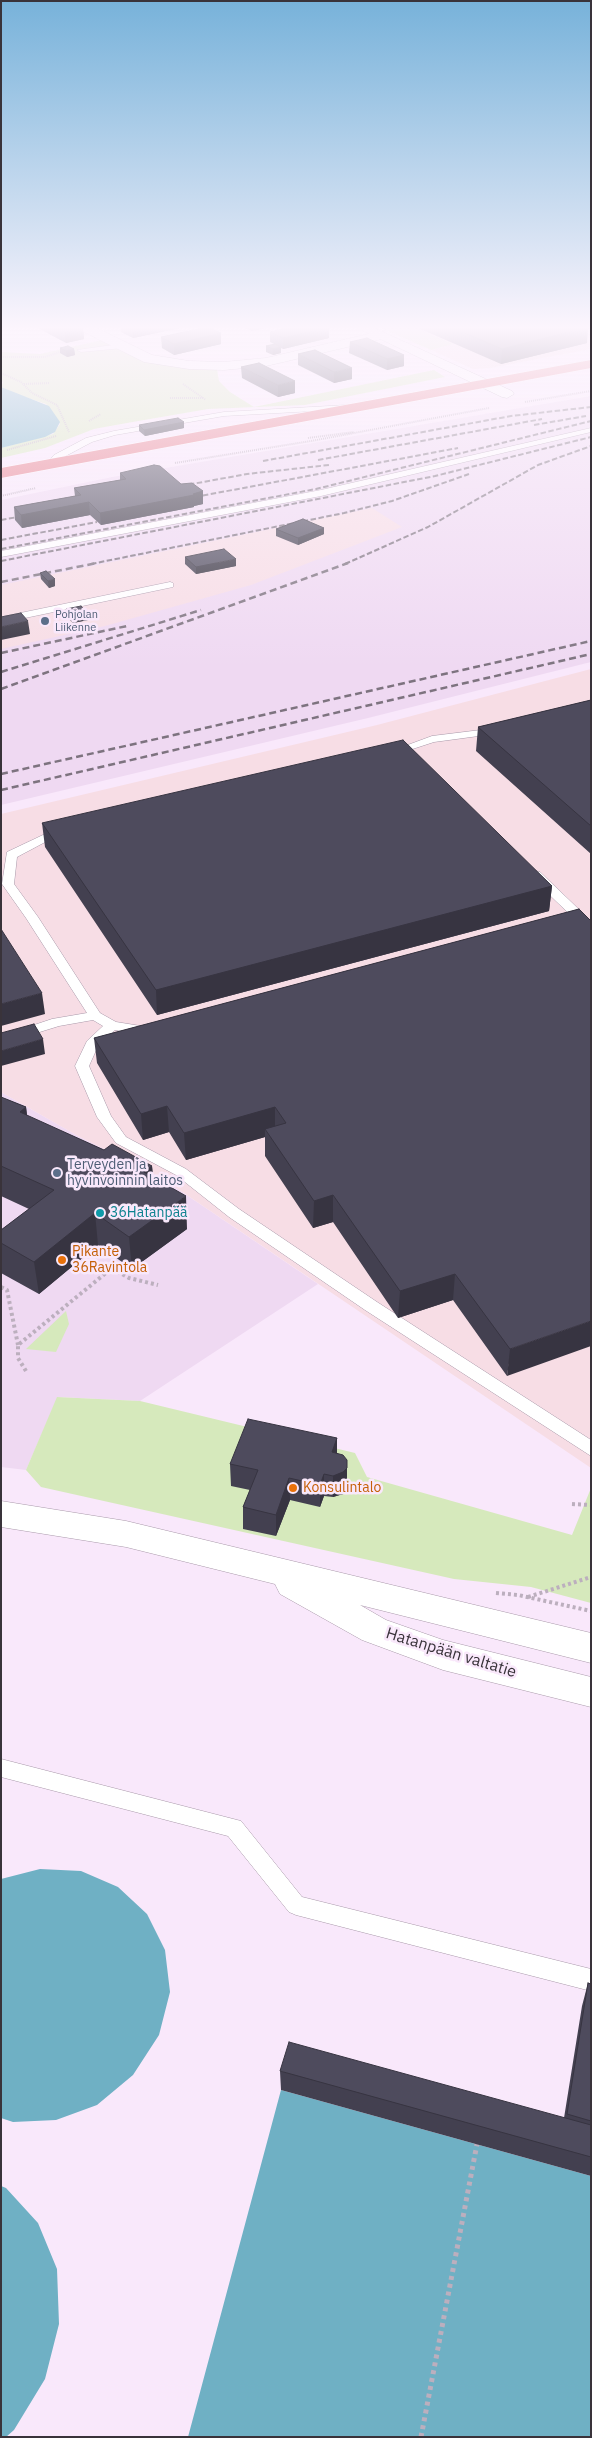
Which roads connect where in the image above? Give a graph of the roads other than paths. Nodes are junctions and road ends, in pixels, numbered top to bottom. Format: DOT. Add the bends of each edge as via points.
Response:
graph roads {
  1 [pos="88,441"];
  2 [pos="181,441"];
  3 [pos="240,441"];
  4 [pos="545,441"];
  5 [pos="49,465"];
  6 [pos="1,471"];
  7 [pos="1,486"];
  8 [pos="1,554"];
  9 [pos="170,585"];
  10 [pos="1,620"];
  11 [pos="513,729"];
  12 [pos="384,756"];
  13 [pos="72,827"];
  14 [pos="525,864"];
  15 [pos="5,885"];
  16 [pos="583,921"];
  17 [pos="94,1016"];
  18 [pos="112,1025"];
  19 [pos="162,1029"];
  20 [pos="1,1040"];
  21 [pos="591,1449"];
  22 [pos="1,1514"];
  23 [pos="265,1569"];
  24 [pos="591,1648"];
  25 [pos="591,1692"];
  26 [pos="1,1768"];
  27 [pos="591,1980"];
  1 -- 5 [label="lane" via="57,457"];
  2 -- 5 [label="highway"];
  3 -- 7 [label="highway"];
  4 -- 8 [label="lane" via="321,493"];
  5 -- 6 [label="highway"];
  9 -- 10 [label="lane"];
  11 -- 12 [label="lane" via="432,739 410,752"];
  13 -- 15 [label="lane" via="54,832 11,855"];
  14 -- 16 [label="lane"];
  15 -- 17 [label="lane" via="32,917"];
  17 -- 18 [label="lane"];
  17 -- 20 [label="lane" via="57,1022"];
  18 -- 19 [label="lane" via="143,1032"];
  18 -- 21 [label="lane" via="92,1044 82,1066 104,1117 121,1140 181,1172 234,1213 370,1306"];
  22 -- 23 [label="main road, Hatanpään valtatie" via="126,1534"];
  23 -- 24 [label="main road, Hatanpään valtatie"];
  23 -- 25 [label="main road, Hatanpään valtatie" via="374,1630 443,1655"];
  26 -- 27 [label="lane" via="234,1828 296,1905"];
}
